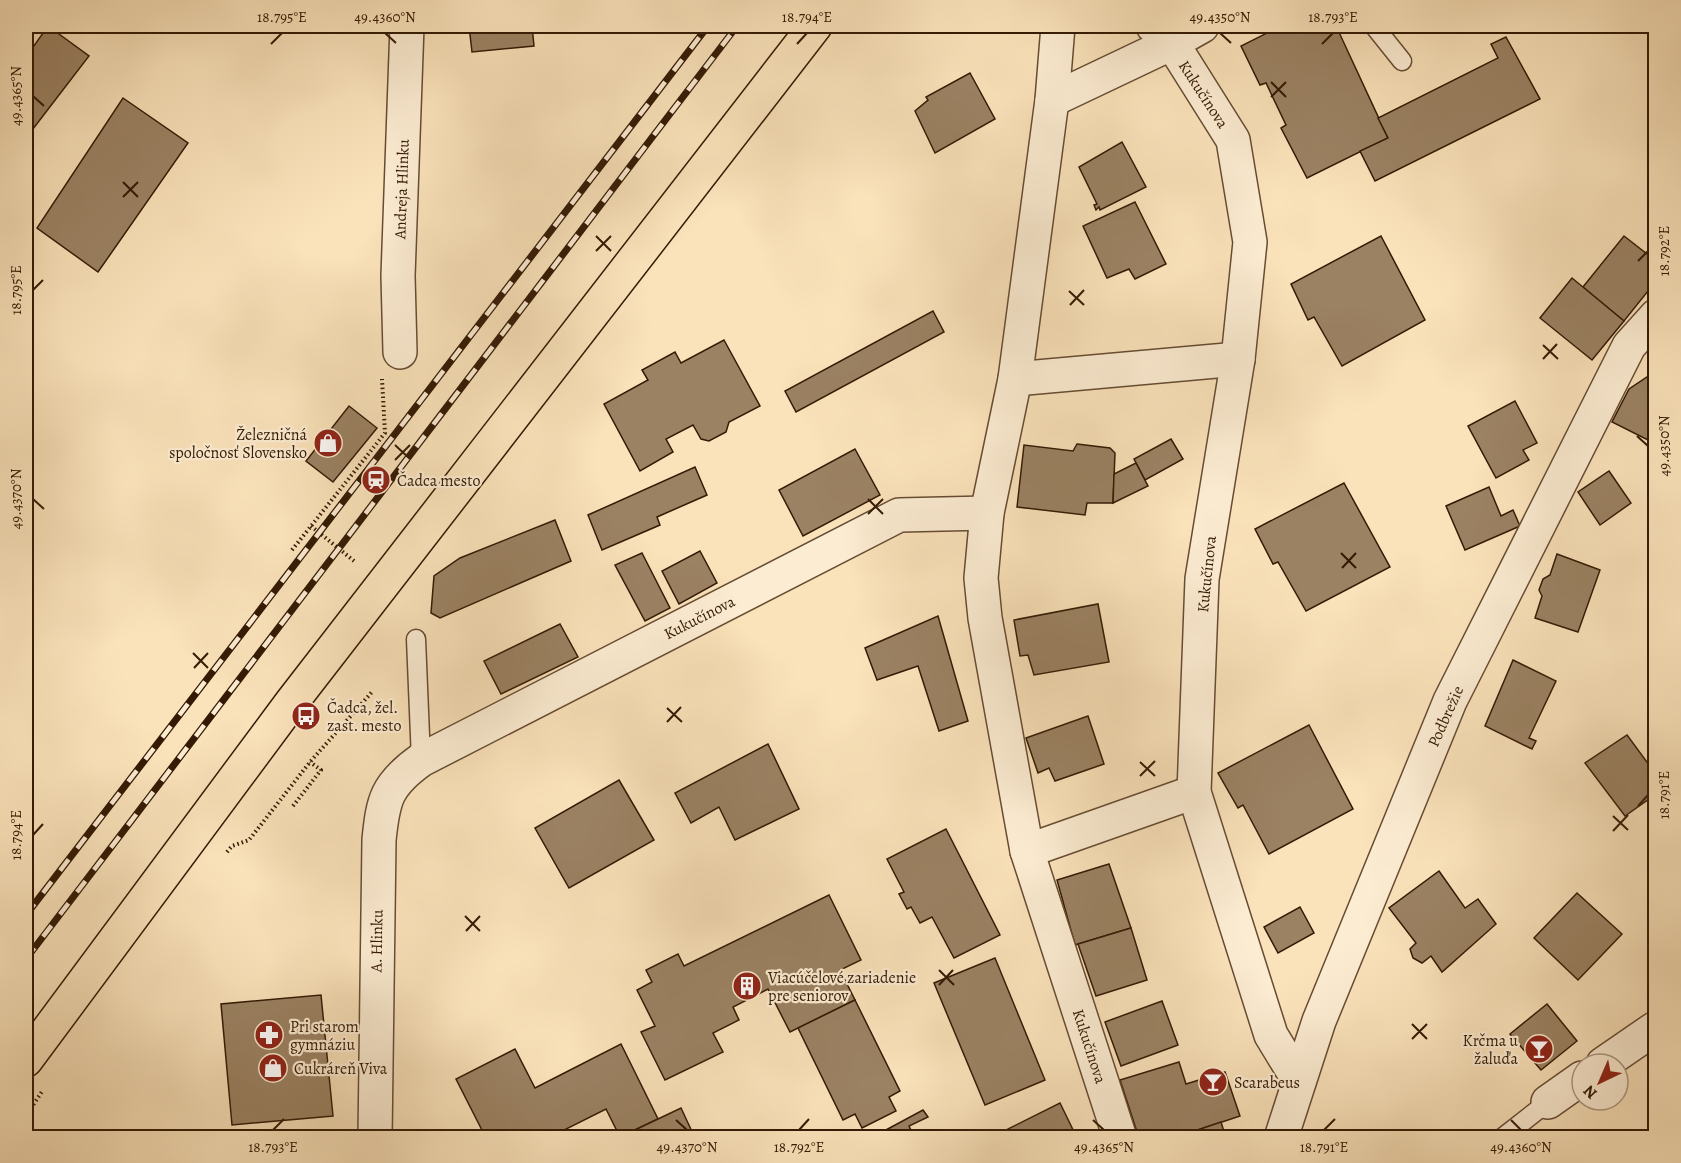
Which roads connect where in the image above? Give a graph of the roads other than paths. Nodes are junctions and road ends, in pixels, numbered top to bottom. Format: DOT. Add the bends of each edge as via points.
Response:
graph roads {
  1 [pos="407,26"];
  2 [pos="815,26"];
  3 [pos="1059,26"];
  4 [pos="1202,26"];
  5 [pos="1374,26"];
  6 [pos="1162,34"];
  7 [pos="1402,61"];
  8 [pos="1052,100"];
  9 [pos="1656,316"];
  10 [pos="1238,359"];
  11 [pos="391,365"];
  12 [pos="1015,379"];
  13 [pos="987,513"];
  14 [pos="416,639"];
  15 [pos="421,760"];
  16 [pos="1194,792"];
  17 [pos="1027,851"];
  18 [pos="1655,1028"];
  19 [pos="1620,1052"];
  20 [pos="26,1060"];
  21 [pos="1299,1081"];
  22 [pos="1570,1086"];
  23 [pos="1548,1102"];
  24 [pos="375,1137"];
  25 [pos="1120,1137"];
  26 [pos="1281,1137"];
  27 [pos="1502,1137"];
  1 -- 11 [label="street, Andreja Hlinku"];
  2 -- 20 [label="main road" via="291,703"];
  3 -- 8 [label="street, Kukučínova"];
  4 -- 6 [label="street, Kukučínova"];
  5 -- 7 [label="lane"];
  6 -- 8 [label="street, Kukučínova"];
  6 -- 10 [label="street, Kukučínova" via="1233,140 1250,242"];
  8 -- 12 [label="street, Kukučínova"];
  9 -- 21 [label="street, Podbrežie" via="1629,346 1450,701 1318,1021"];
  10 -- 12 [label="street"];
  10 -- 16 [label="street, Kukučínova" via="1202,579"];
  12 -- 13 [label="street, Kukučínova"];
  13 -- 15 [label="street, Kukučínova" via="899,515"];
  13 -- 17 [label="street, Kukučínova" via="981,578 985,618"];
  14 -- 15 [label="lane"];
  15 -- 24 [label="street, A. Hlinku" via="393,784 382,810 374,1022"];
  16 -- 17 [label="street"];
  16 -- 21 [label="street, Kukučínova" via="1271,1035"];
  17 -- 25 [label="street, Kukučínova"];
  18 -- 19 [label="street"];
  21 -- 26 [label="street, Podbrežie"];
  22 -- 23 [label="street"];
  23 -- 27 [label="lane"];
}
